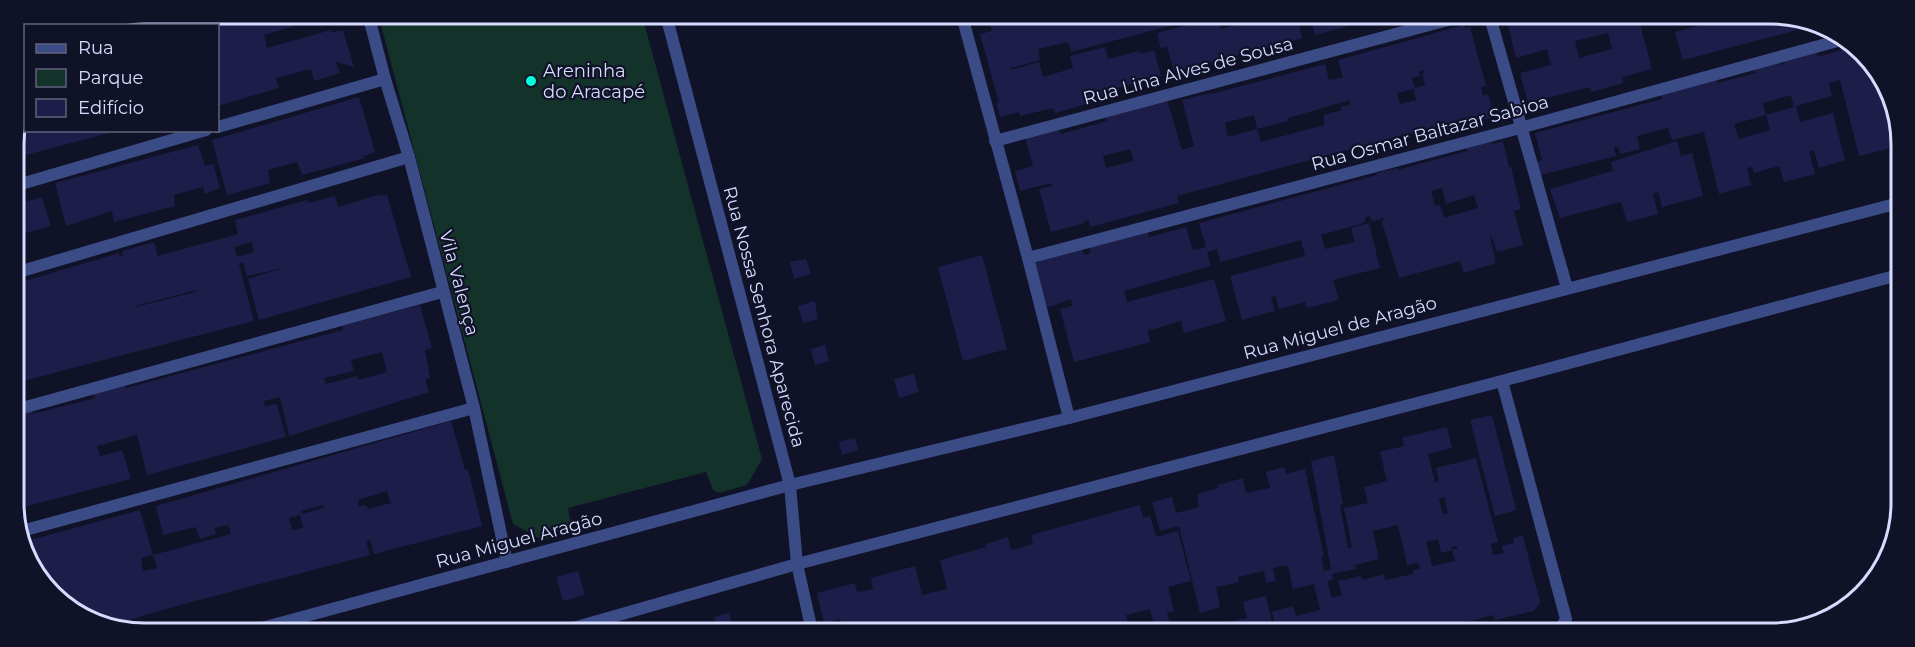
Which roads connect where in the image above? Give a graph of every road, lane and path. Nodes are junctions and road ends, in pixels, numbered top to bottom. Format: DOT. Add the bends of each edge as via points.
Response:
graph roads {
  1 [pos="371,24"];
  2 [pos="668,24"];
  3 [pos="969,24"];
  4 [pos="1433,24"];
  5 [pos="1492,24"];
  6 [pos="1834,42"];
  7 [pos="385,79"];
  8 [pos="219,127"];
  9 [pos="1520,128"];
  10 [pos="199,132"];
  11 [pos="995,141"];
  12 [pos="409,157"];
  13 [pos="24,183"];
  14 [pos="1891,205"];
  15 [pos="1028,258"];
  16 [pos="24,270"];
  17 [pos="1891,277"];
  18 [pos="1567,288"];
  19 [pos="442,292"];
  20 [pos="1502,381"];
  21 [pos="24,408"];
  22 [pos="474,408"];
  23 [pos="1069,418"];
  24 [pos="790,485"];
  25 [pos="27,530"];
  26 [pos="507,562"];
  27 [pos="797,564"];
  28 [pos="280,623"];
  29 [pos="606,623"];
  30 [pos="810,623"];
  31 [pos="1564,623"];
  1 -- 7 [label="street, Vila Valença"];
  2 -- 24 [label="street, Rua Nossa Senhora Aparecida"];
  3 -- 11 [label="street"];
  4 -- 11 [label="street, Rua Lina Alves de Sousa"];
  5 -- 9 [label="street"];
  6 -- 9 [label="street, Rua Osmar Baltazar Sabioa"];
  7 -- 8 [label="street"];
  7 -- 12 [label="street, Vila Valença"];
  9 -- 15 [label="street, Rua Osmar Baltazar Sabioa"];
  9 -- 18 [label="street"];
  10 -- 13 [label="street"];
  11 -- 15 [label="street"];
  12 -- 16 [label="street"];
  12 -- 19 [label="street, Vila Valença"];
  14 -- 18 [label="street, Rua Miguel de Aragão"];
  15 -- 23 [label="street"];
  17 -- 20 [label="street"];
  18 -- 23 [label="street, Rua Miguel de Aragão"];
  19 -- 21 [label="street"];
  19 -- 22 [label="street, Vila Valença"];
  20 -- 27 [label="street"];
  20 -- 31 [label="street" via="1566,619"];
  22 -- 25 [label="street"];
  22 -- 26 [label="street, Vila Valença"];
  23 -- 24 [label="street, Rua Miguel de Aragão"];
  24 -- 26 [label="street, Rua Miguel Aragão"];
  24 -- 27 [label="street, Rua Nossa Senhora Aparecida"];
  26 -- 28 [label="street, Rua Miguel Aragão"];
  27 -- 29 [label="street"];
  27 -- 30 [label="street, Rua Nossa Senhora Aparecida"];
}
